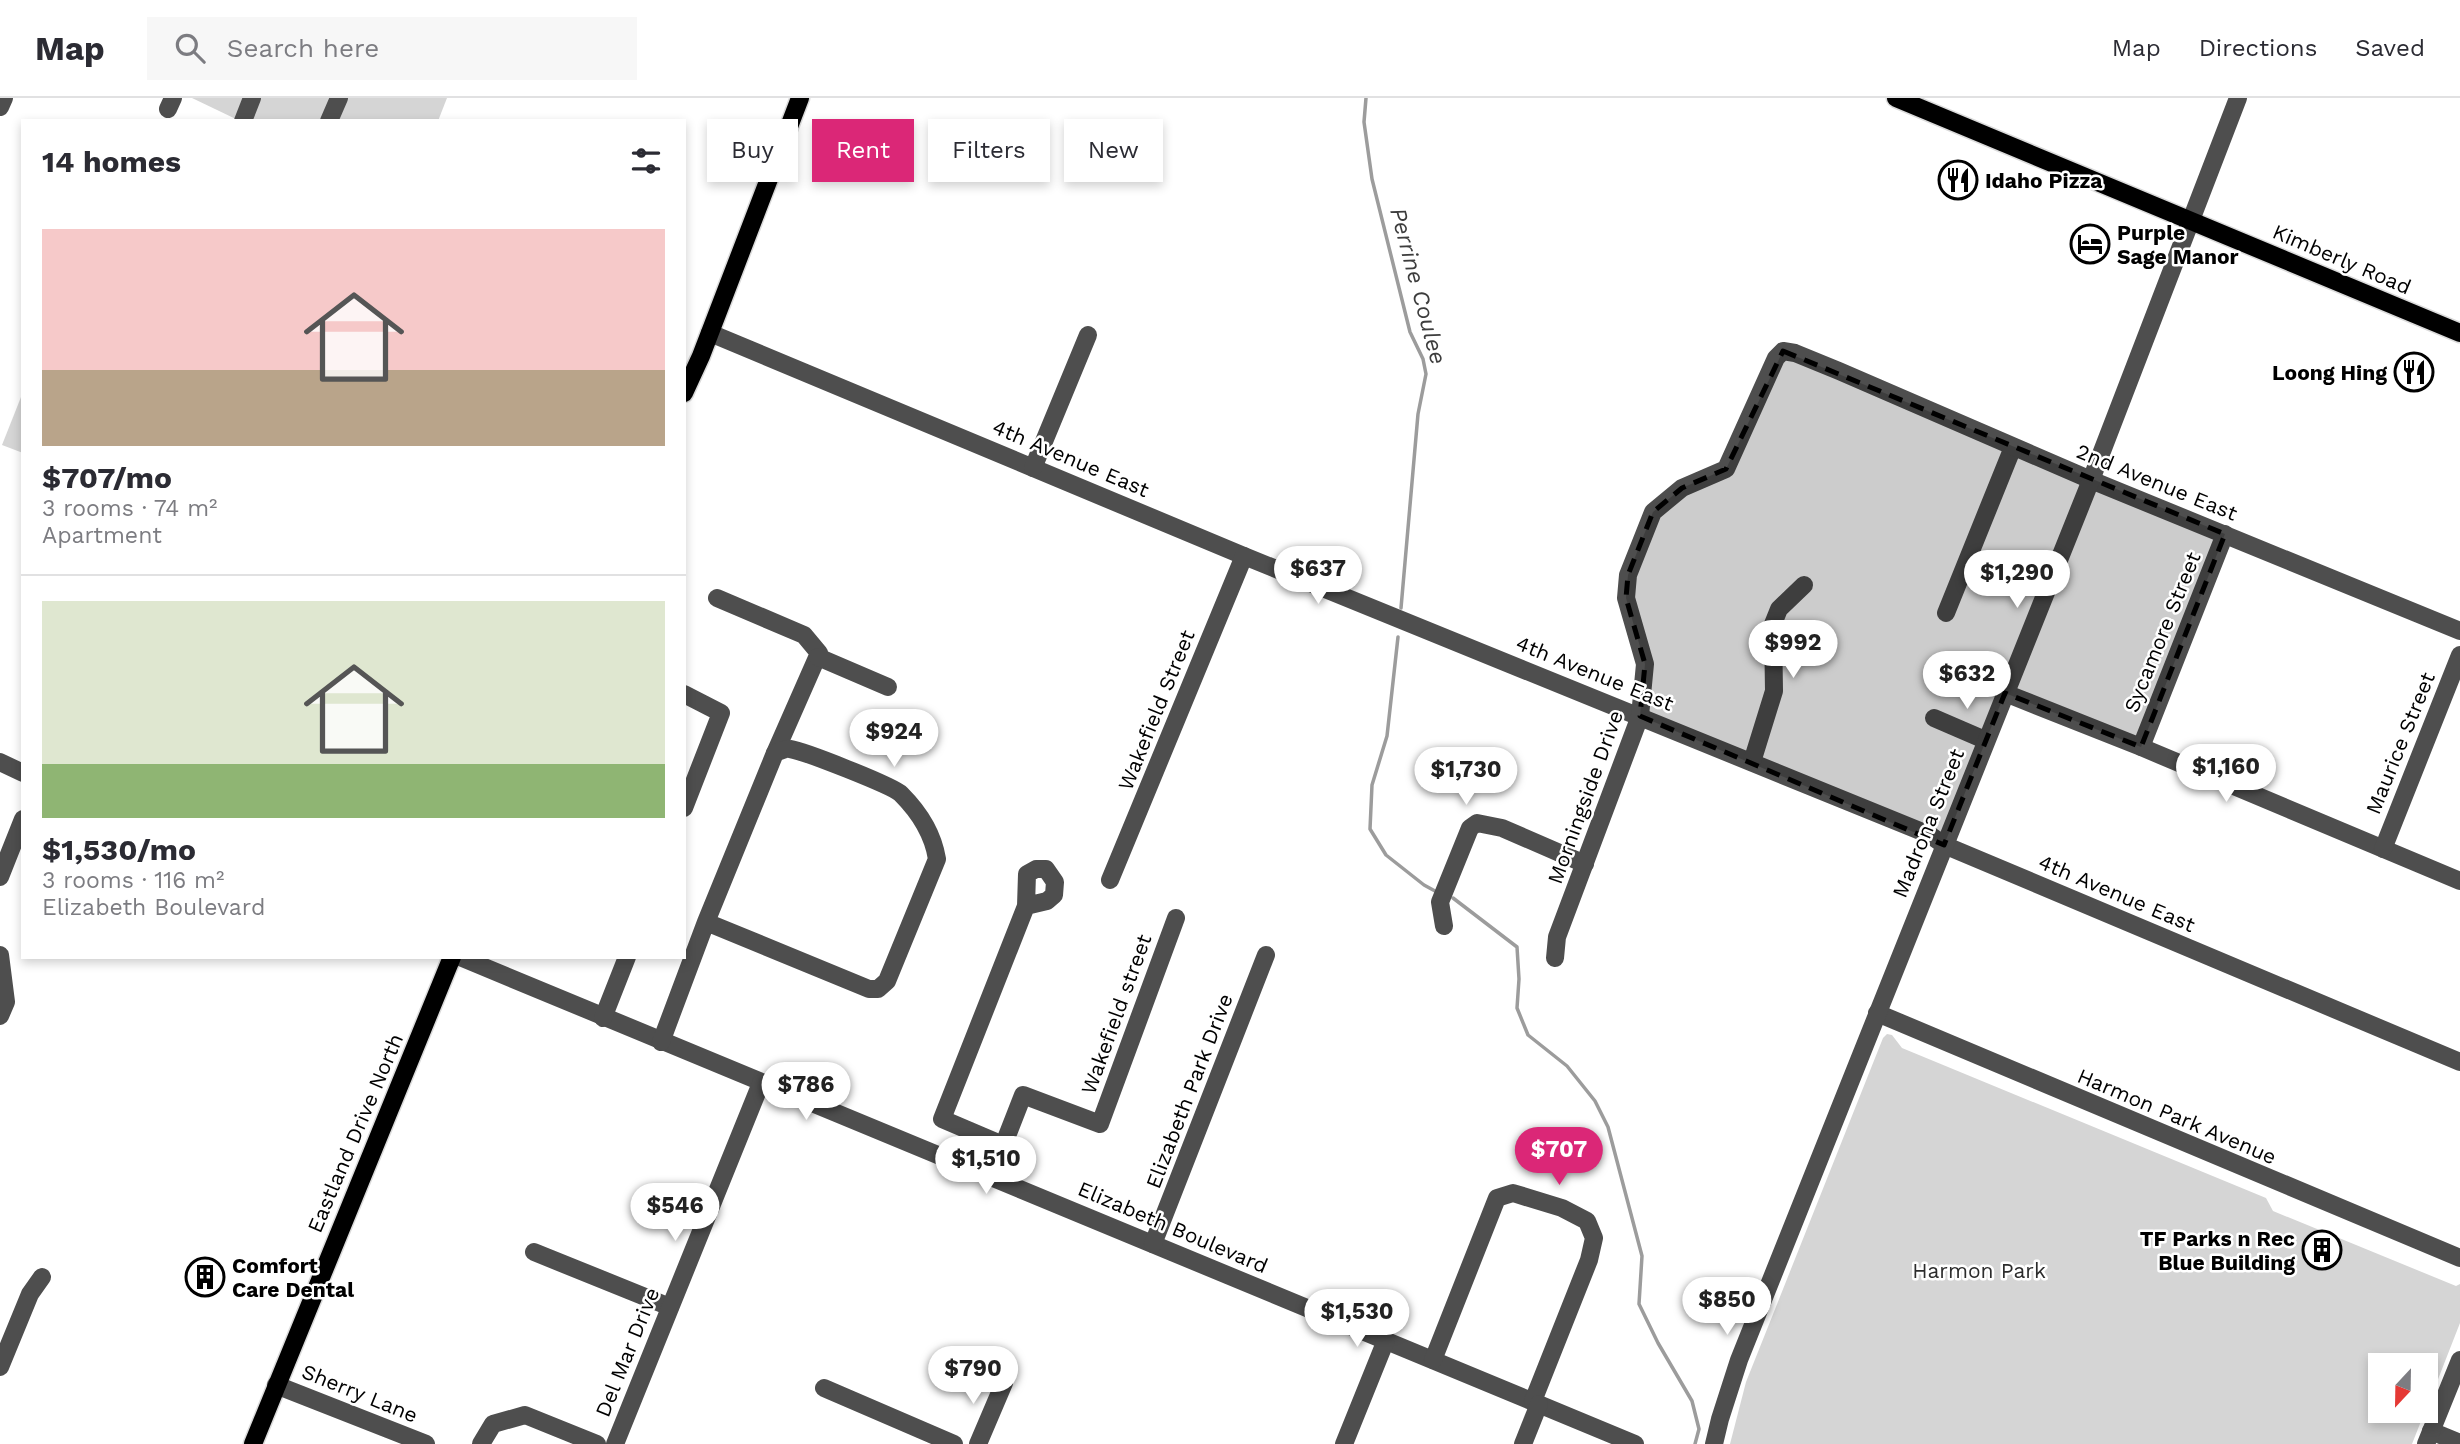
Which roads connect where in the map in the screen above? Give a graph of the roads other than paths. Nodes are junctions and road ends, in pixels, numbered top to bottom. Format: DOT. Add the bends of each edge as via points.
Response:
graph roads {
  1 [pos="4,98"];
  2 [pos="253,98"];
  3 [pos="339,98"];
  4 [pos="800,98"];
  5 [pos="1896,98"];
  6 [pos="2238,98"];
  7 [pos="0,107"];
  8 [pos="244,119"];
  9 [pos="330,119"];
  10 [pos="2192,221"];
  11 [pos="710,333"];
  12 [pos="2460,333"];
  13 [pos="1088,335"];
  14 [pos="1839,371"];
  15 [pos="686,388"];
  16 [pos="2012,447"];
  17 [pos="1033,468"];
  18 [pos="2091,480"];
  19 [pos="2225,534"];
  20 [pos="1244,556"];
  21 [pos="1804,585"];
  22 [pos="717,597"];
  23 [pos="1945,613"];
  24 [pos="2460,631"];
  25 [pos="2460,655"];
  26 [pos="818,657"];
  27 [pos="888,687"];
  28 [pos="2005,693"];
  29 [pos="686,695"];
  30 [pos="1640,716"];
  31 [pos="1934,718"];
  32 [pos="1985,740"];
  33 [pos="2141,747"];
  34 [pos="775,753"];
  35 [pos="0,762"];
  36 [pos="1752,762"];
  37 [pos="21,772"];
  38 [pos="686,803"];
  39 [pos="21,824"];
  40 [pos="1944,845"];
  41 [pos="2383,849"];
  42 [pos="1585,864"];
  43 [pos="0,877"];
  44 [pos="1110,880"];
  45 [pos="2460,881"];
  46 [pos="1026,906"];
  47 [pos="1176,918"];
  48 [pos="706,922"];
  49 [pos="1444,926"];
  50 [pos="1266,955"];
  51 [pos="0,956"];
  52 [pos="1555,958"];
  53 [pos="451,959"];
  54 [pos="465,959"];
  55 [pos="626,959"];
  56 [pos="1878,1013"];
  57 [pos="0,1016"];
  58 [pos="603,1018"];
  59 [pos="661,1042"];
  60 [pos="2460,1062"];
  61 [pos="761,1083"];
  62 [pos="1003,1145"];
  63 [pos="991,1177"];
  64 [pos="1153,1244"];
  65 [pos="534,1252"];
  66 [pos="2460,1258"];
  67 [pos="42,1277"];
  68 [pos="670,1307"];
  69 [pos="1386,1340"];
  70 [pos="1433,1360"];
  71 [pos="2460,1360"];
  72 [pos="0,1367"];
  73 [pos="1004,1383"];
  74 [pos="276,1385"];
  75 [pos="824,1388"];
  76 [pos="1536,1403"];
  77 [pos="2429,1438"];
  78 [pos="1623,1442"];
  79 [pos="2460,1443"];
  80 [pos="253,1444"];
  81 [pos="426,1444"];
  82 [pos="481,1444"];
  83 [pos="597,1444"];
  84 [pos="615,1444"];
  85 [pos="954,1444"];
  86 [pos="978,1444"];
  87 [pos="1344,1444"];
  88 [pos="1523,1444"];
  89 [pos="1714,1444"];
  1 -- 7 [label="street"];
  2 -- 8 [label="street"];
  3 -- 9 [label="street"];
  4 -- 11 [label="main road"];
  5 -- 10 [label="main road, Kimberly Road"];
  6 -- 10 [label="street, Madrona Street"];
  10 -- 12 [label="main road, Kimberly Road"];
  10 -- 18 [label="street, Madrona Street"];
  11 -- 15 [label="main road"];
  11 -- 17 [label="street, 4th Avenue East"];
  13 -- 17 [label="street"];
  14 -- 16 [label="street, 2nd Avenue East"];
  14 -- 30 [label="street, Morningside Drive" via="1783,351 1726,469 1682,488 1653,512 1628,575 1626,597 1645,664"];
  16 -- 18 [label="street, 2nd Avenue East"];
  16 -- 23 [label="street"];
  17 -- 20 [label="street, 4th Avenue East"];
  18 -- 19 [label="street, 2nd Avenue East"];
  18 -- 28 [label="street, Madrona Street"];
  19 -- 24 [label="street, 2nd Avenue East"];
  19 -- 33 [label="street, Sycamore Street"];
  20 -- 30 [label="street, 4th Avenue East"];
  20 -- 44 [label="street, Wakefield Street"];
  21 -- 36 [label="street" via="1779,609 1773,624 1774,691"];
  22 -- 26 [label="street" via="804,635"];
  25 -- 41 [label="street, Maurice Street"];
  26 -- 27 [label="street"];
  26 -- 34 [label="street"];
  28 -- 32 [label="street, Madrona Street"];
  28 -- 33 [label="street"];
  29 -- 38 [label="street" via="721,713"];
  30 -- 36 [label="street, 4th Avenue East"];
  30 -- 42 [label="street, Morningside Drive"];
  31 -- 32 [label="street"];
  32 -- 40 [label="street, Madrona Street"];
  33 -- 41 [label="street"];
  34 -- 48 [label="street"];
  34 -- 48 [label="street" via="788,748 899,792 924,823 937,859 887,981 878,989"];
  35 -- 37 [label="street"];
  36 -- 40 [label="street, 4th Avenue East" via="1930,835"];
  39 -- 43 [label="street"];
  40 -- 56 [label="street, Madrona Street"];
  40 -- 60 [label="street, 4th Avenue East"];
  41 -- 45 [label="street"];
  42 -- 49 [label="street" via="1502,828 1477,823 1470,828 1440,902"];
  42 -- 52 [label="street, Morningside Drive" via="1557,937"];
  46 -- 62 [label="street" via="942,1119"];
  47 -- 62 [label="street, Wakefield street" via="1100,1124 1023,1094"];
  48 -- 59 [label="street"];
  50 -- 64 [label="street, Elizabeth Park Drive"];
  51 -- 57 [label="street" via="6,1002"];
  53 -- 74 [label="main road, Eastland Drive North"];
  54 -- 58 [label="street, Elizabeth Boulevard"];
  55 -- 58 [label="street"];
  56 -- 66 [label="street, Harmon Park Avenue"];
  56 -- 89 [label="street, Madrona Street" via="1739,1360"];
  58 -- 59 [label="street, Elizabeth Boulevard"];
  59 -- 61 [label="street, Elizabeth Boulevard"];
  61 -- 63 [label="street, Elizabeth Boulevard"];
  61 -- 68 [label="street, Del Mar Drive"];
  62 -- 63 [label="street, Wakefield street"];
  63 -- 64 [label="street, Elizabeth Boulevard"];
  64 -- 69 [label="street, Elizabeth Boulevard"];
  65 -- 68 [label="street"];
  67 -- 72 [label="street" via="30,1294"];
  68 -- 84 [label="street, Del Mar Drive"];
  69 -- 70 [label="street, Elizabeth Boulevard"];
  69 -- 87 [label="street"];
  70 -- 76 [label="street, Elizabeth Boulevard"];
  70 -- 76 [label="street" via="1497,1198 1513,1193 1562,1208 1587,1221 1594,1238"];
  71 -- 77 [label="street"];
  73 -- 86 [label="street"];
  74 -- 80 [label="main road, Eastland Drive North"];
  74 -- 81 [label="street, Sherry Lane"];
  75 -- 85 [label="street"];
  76 -- 78 [label="street, Elizabeth Boulevard"];
  76 -- 88 [label="street"];
  77 -- 79 [label="street"];
  82 -- 83 [label="street" via="493,1424 525,1415"];
}
